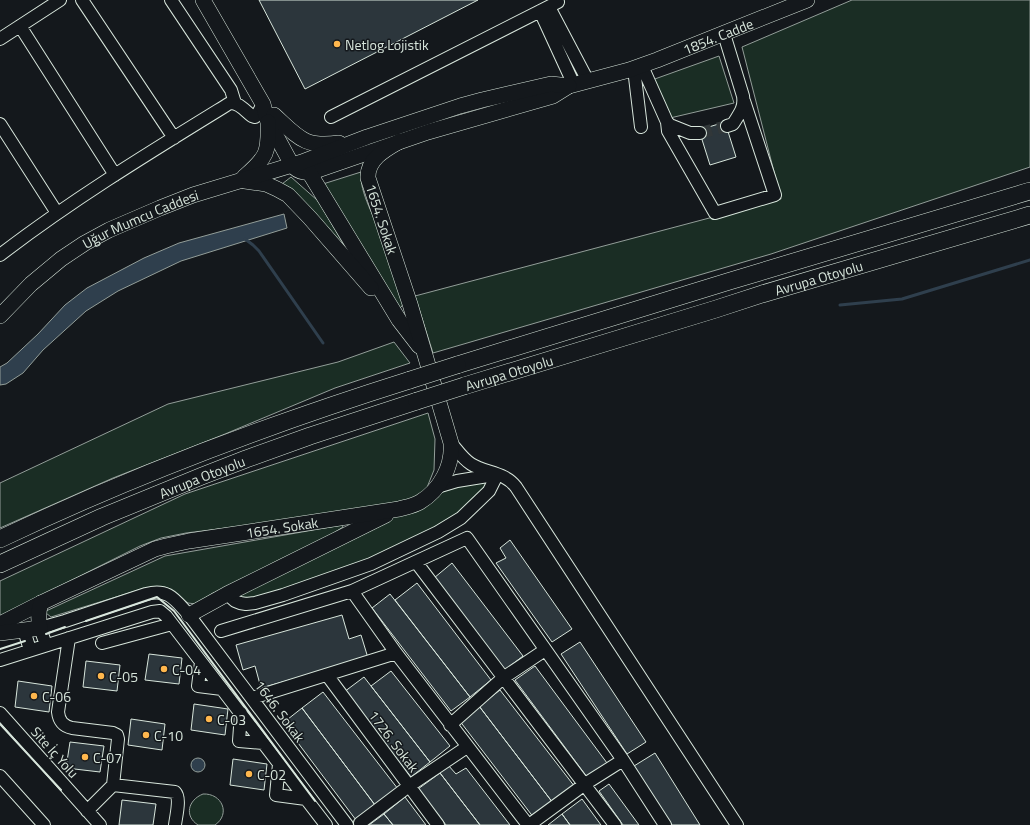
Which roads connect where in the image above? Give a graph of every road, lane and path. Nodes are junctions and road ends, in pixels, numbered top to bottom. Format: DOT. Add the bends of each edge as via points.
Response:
graph roads {
  1 [pos="60,0"];
  2 [pos="82,0"];
  3 [pos="171,0"];
  4 [pos="203,0"];
  5 [pos="807,0"];
  6 [pos="20,26"];
  7 [pos="724,34"];
  8 [pos="0,39"];
  9 [pos="635,68"];
  10 [pos="577,84"];
  11 [pos="744,101"];
  12 [pos="235,103"];
  13 [pos="263,104"];
  14 [pos="271,117"];
  15 [pos="330,117"];
  16 [pos="667,122"];
  17 [pos="0,124"];
  18 [pos="727,126"];
  19 [pos="641,127"];
  20 [pos="700,133"];
  21 [pos="174,138"];
  22 [pos="360,140"];
  23 [pos="400,141"];
  24 [pos="301,166"];
  25 [pos="115,175"];
  26 [pos="240,180"];
  27 [pos="1030,190"];
  28 [pos="57,213"];
  29 [pos="1030,215"];
  30 [pos="1,253"];
  31 [pos="0,316"];
  32 [pos="399,320"];
  33 [pos="426,355"];
  34 [pos="451,443"];
  35 [pos="497,475"];
  36 [pos="437,487"];
  37 [pos="398,509"];
  38 [pos="0,539"];
  39 [pos="416,562"];
  40 [pos="0,564"];
  41 [pos="352,591"];
  42 [pos="227,594"];
  43 [pos="42,603"];
  44 [pos="189,615"];
  45 [pos="0,624"];
  46 [pos="172,624"];
  47 [pos="40,628"];
  48 [pos="24,630"];
  49 [pos="221,631"];
  50 [pos="0,633"];
  51 [pos="69,638"];
  52 [pos="102,643"];
  53 [pos="46,645"];
  54 [pos="30,650"];
  55 [pos="545,650"];
  56 [pos="396,653"];
  57 [pos="0,660"];
  58 [pos="201,662"];
  59 [pos="327,676"];
  60 [pos="504,678"];
  61 [pos="222,690"];
  62 [pos="252,698"];
  63 [pos="0,713"];
  64 [pos="241,713"];
  65 [pos="450,725"];
  66 [pos="263,743"];
  67 [pos="467,747"];
  68 [pos="623,760"];
  69 [pos="279,764"];
  70 [pos="0,776"];
  71 [pos="584,784"];
  72 [pos="114,785"];
  73 [pos="409,786"];
  74 [pos="306,799"];
  75 [pos="87,811"];
  76 [pos="360,823"];
  77 [pos="44,825"];
  78 [pos="100,825"];
  79 [pos="174,825"];
  80 [pos="326,825"];
  81 [pos="347,825"];
  82 [pos="438,825"];
  83 [pos="528,825"];
  84 [pos="615,825"];
  85 [pos="665,825"];
  86 [pos="737,825"];
  1 -- 6 [label="street"];
  2 -- 21 [label="street"];
  3 -- 12 [label="street" via="232,90"];
  4 -- 13 [label="main road"];
  5 -- 7 [label="main road, 1854. Cadde"];
  6 -- 8 [label="street"];
  6 -- 25 [label="street"];
  7 -- 9 [label="main road, 1854. Cadde"];
  7 -- 11 [label="street"];
  9 -- 10 [label="main road, 1854. Cadde"];
  9 -- 16 [label="street"];
  9 -- 19 [label="street"];
  10 -- 15 [label="street" via="549,7"];
  10 -- 22 [label="main road" via="551,84 482,100"];
  10 -- 23 [label="main road" via="553,96"];
  11 -- 16 [label="street" via="776,194 715,213 668,131"];
  11 -- 18 [label="street" via="733,124"];
  12 -- 13 [label="street" via="253,117 256,117"];
  12 -- 21 [label="street" via="230,103"];
  13 -- 14 [label="main road"];
  14 -- 22 [label="main road" via="309,143 327,145"];
  14 -- 24 [label="main road, 1654. Sokak"];
  14 -- 26 [label="main road" via="266,152 257,166"];
  16 -- 20 [label="street" via="690,133"];
  17 -- 28 [label="street"];
  21 -- 25 [label="street"];
  22 -- 24 [label="main road"];
  23 -- 24 [label="main road" via="318,170"];
  23 -- 33 [label="main road, 1654. Sokak" via="373,161 368,178"];
  24 -- 26 [label="main road, Uğur Mumcu Caddesi"];
  24 -- 32 [label="main road, 1654. Sokak"];
  25 -- 28 [label="street"];
  26 -- 31 [label="main road, Uğur Mumcu Caddesi" via="160,208 85,243 31,284"];
  26 -- 32 [label="main road" via="266,184 288,195"];
  27 -- 38 [label="highway, Avrupa Otoyolu, bridge" via="316,410 164,467"];
  28 -- 30 [label="street"];
  29 -- 40 [label="highway, Avrupa Otoyolu, bridge" via="762,294 464,386 303,439 202,476 102,517"];
  32 -- 33 [label="main road, 1654. Sokak"];
  33 -- 34 [label="main road, 1654. Sokak"];
  34 -- 35 [label="street" via="470,464"];
  34 -- 36 [label="main road, 1654. Sokak" via="448,466"];
  35 -- 36 [label="street"];
  35 -- 42 [label="street" via="489,491 461,518 371,564 255,603 240,603"];
  35 -- 86 [label="street" via="509,479 516,486"];
  36 -- 37 [label="main road, 1654. Sokak" via="418,503"];
  37 -- 42 [label="main road"];
  37 -- 43 [label="main road, 1654. Sokak" via="166,546"];
  39 -- 41 [label="street"];
  39 -- 55 [label="street" via="467,538"];
  39 -- 60 [label="street"];
  41 -- 49 [label="street"];
  41 -- 56 [label="street"];
  42 -- 44 [label="main road"];
  43 -- 45 [label="main road, 1654. Sokak"];
  43 -- 47 [label="main road" via="38,618"];
  44 -- 47 [label="street, 1646. Sokak" via="165,593 156,592"];
  44 -- 62 [label="street, 1646. Sokak"];
  46 -- 51 [label="street" via="164,614 156,611"];
  46 -- 52 [label="street"];
  46 -- 58 [label="street"];
  47 -- 48 [label="main road"];
  47 -- 53 [label="street"];
  48 -- 50 [label="main road"];
  48 -- 54 [label="street"];
  51 -- 53 [label="street"];
  51 -- 72 [label="street, Site İç Yolu" via="58,712 60,719 63,725 69,728 117,735"];
  53 -- 54 [label="street"];
  54 -- 57 [label="street"];
  55 -- 60 [label="street"];
  55 -- 68 [label="street"];
  56 -- 59 [label="street"];
  56 -- 65 [label="street"];
  58 -- 61 [label="street"];
  58 -- 61 [label="street" via="198,686"];
  59 -- 62 [label="street"];
  59 -- 73 [label="street, 1726. Sokak"];
  60 -- 65 [label="street"];
  60 -- 71 [label="street"];
  61 -- 64 [label="street"];
  62 -- 81 [label="street, 1646. Sokak"];
  63 -- 75 [label="street, Site İç Yolu"];
  64 -- 66 [label="street"];
  64 -- 66 [label="street" via="239,741"];
  65 -- 67 [label="street"];
  66 -- 69 [label="street"];
  67 -- 73 [label="street"];
  67 -- 83 [label="street"];
  68 -- 71 [label="street"];
  68 -- 85 [label="street"];
  69 -- 74 [label="street"];
  69 -- 74 [label="street" via="276,795"];
  70 -- 77 [label="street"];
  71 -- 83 [label="street"];
  71 -- 84 [label="street"];
  72 -- 75 [label="street"];
  72 -- 79 [label="street" via="177,793"];
  73 -- 76 [label="street"];
  73 -- 82 [label="street, 1726. Sokak"];
  74 -- 80 [label="street"];
  75 -- 78 [label="street, Site İç Yolu"];
}
